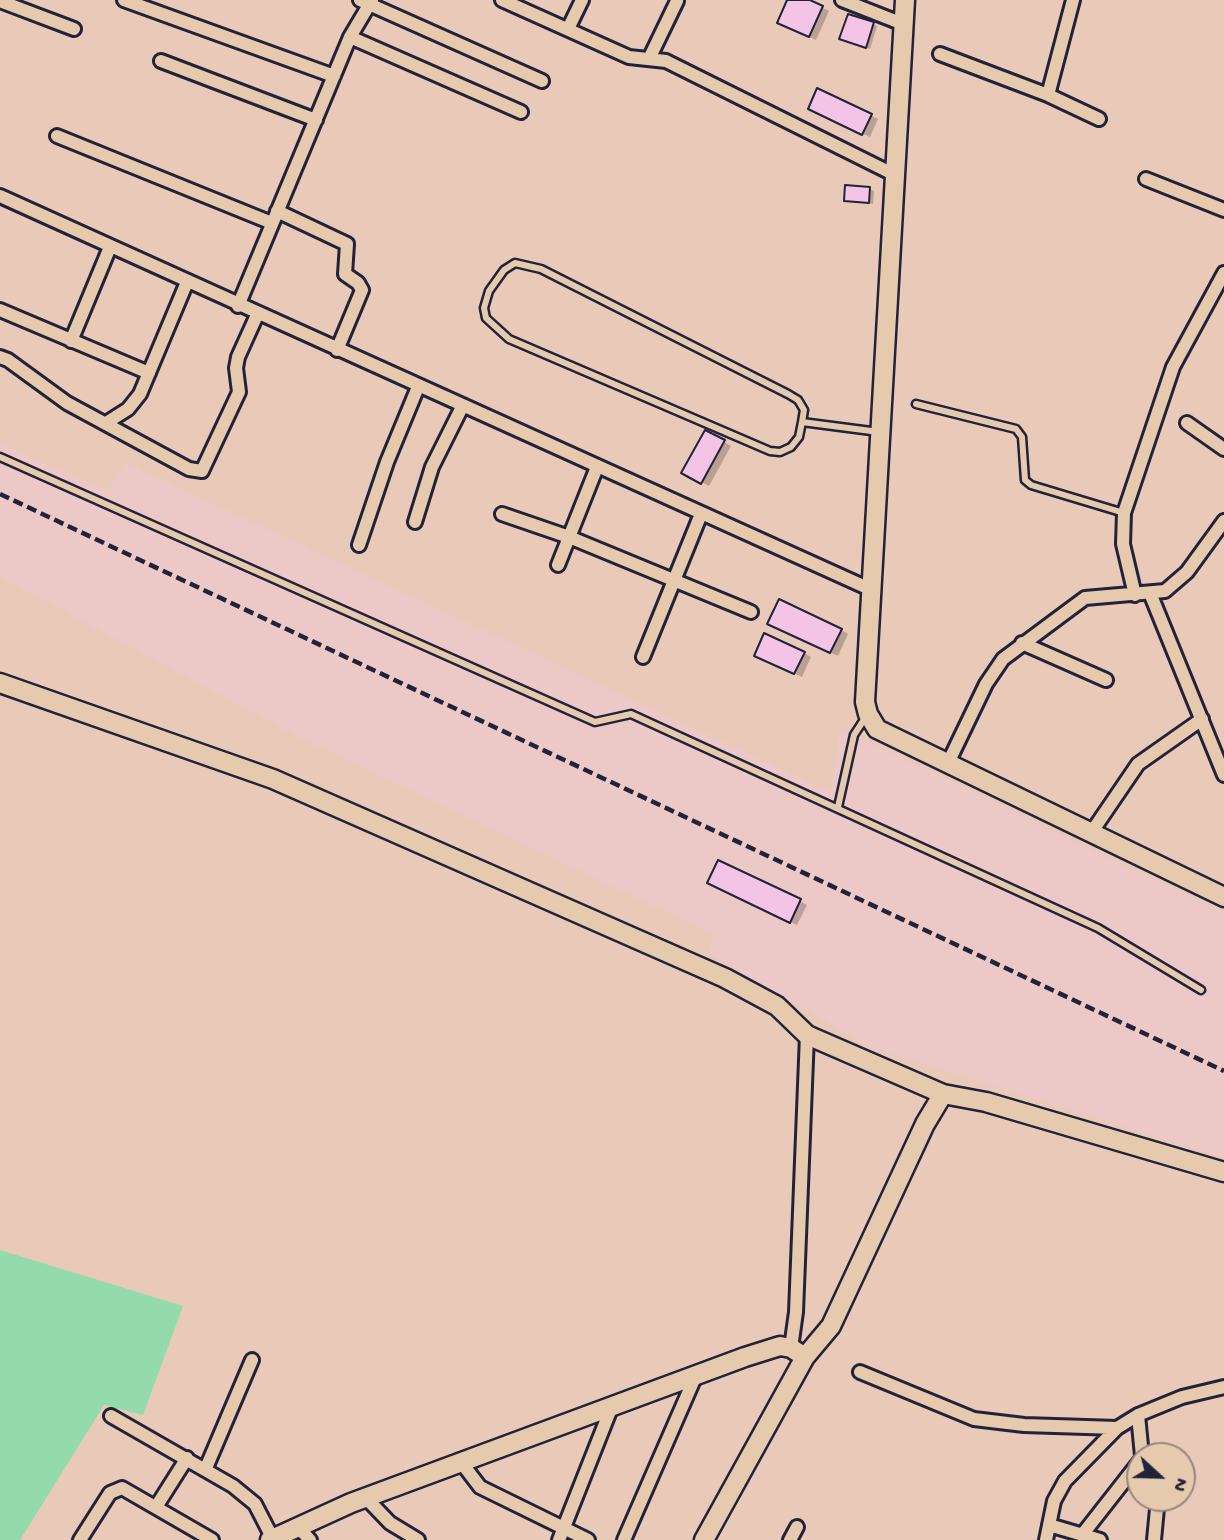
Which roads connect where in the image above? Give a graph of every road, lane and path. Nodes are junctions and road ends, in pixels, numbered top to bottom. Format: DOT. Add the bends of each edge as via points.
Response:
graph roads {
  1 [pos="124,0"];
  2 [pos="502,0"];
  3 [pos="535,0"];
  4 [pos="582,0"];
  5 [pos="842,0"];
  6 [pos="905,0"];
  7 [pos="1073,0"];
  8 [pos="0,1"];
  9 [pos="367,1"];
  10 [pos="677,1"];
  11 [pos="528,13"];
  12 [pos="904,24"];
  13 [pos="74,29"];
  14 [pos="568,29"];
  15 [pos="350,37"];
  16 [pos="940,54"];
  17 [pos="649,59"];
  18 [pos="161,61"];
  19 [pos="334,76"];
  20 [pos="542,81"];
  21 [pos="1048,95"];
  22 [pos="521,112"];
  23 [pos="1099,119"];
  24 [pos="316,120"];
  25 [pos="57,136"];
  26 [pos="895,175"];
  27 [pos="1146,178"];
  28 [pos="0,196"];
  29 [pos="1224,210"];
  30 [pos="275,217"];
  31 [pos="110,247"];
  32 [pos="1224,273"];
  33 [pos="187,282"];
  34 [pos="238,306"];
  35 [pos="0,310"];
  36 [pos="257,315"];
  37 [pos="71,341"];
  38 [pos="337,350"];
  39 [pos="0,357"];
  40 [pos="149,373"];
  41 [pos="418,387"];
  42 [pos="916,404"];
  43 [pos="462,407"];
  44 [pos="802,422"];
  45 [pos="1187,422"];
  46 [pos="106,423"];
  47 [pos="880,432"];
  48 [pos="1224,449"];
  49 [pos="0,457"];
  50 [pos="597,467"];
  51 [pos="1124,513"];
  52 [pos="502,514"];
  53 [pos="701,514"];
  54 [pos="1224,521"];
  55 [pos="415,522"];
  56 [pos="569,537"];
  57 [pos="359,545"];
  58 [pos="558,565"];
  59 [pos="674,580"];
  60 [pos="872,590"];
  61 [pos="1150,593"];
  62 [pos="1135,595"];
  63 [pos="751,612"];
  64 [pos="1022,643"];
  65 [pos="643,657"];
  66 [pos="1107,680"];
  67 [pos="0,682"];
  68 [pos="868,713"];
  69 [pos="1202,719"];
  70 [pos="948,763"];
  71 [pos="1224,775"];
  72 [pos="838,807"];
  73 [pos="1091,833"];
  74 [pos="1224,897"];
  75 [pos="1201,990"];
  76 [pos="807,1035"];
  77 [pos="943,1094"];
  78 [pos="1224,1172"];
  79 [pos="798,1352"];
  80 [pos="252,1360"];
  81 [pos="860,1372"];
  82 [pos="696,1375"];
  83 [pos="1224,1387"];
  84 [pos="612,1406"];
  85 [pos="1138,1415"];
  86 [pos="111,1416"];
  87 [pos="1116,1428"];
  88 [pos="1140,1442"];
  89 [pos="187,1458"];
  90 [pos="461,1462"];
  91 [pos="206,1468"];
  92 [pos="1126,1478"];
  93 [pos="366,1498"];
  94 [pos="156,1507"];
  95 [pos="1157,1512"];
  96 [pos="1049,1525"];
  97 [pos="797,1527"];
  98 [pos="304,1534"];
  99 [pos="561,1534"];
  100 [pos="1082,1535"];
  101 [pos="272,1539"];
  102 [pos="80,1540"];
  103 [pos="212,1540"];
  104 [pos="418,1540"];
  105 [pos="588,1540"];
  106 [pos="624,1540"];
  107 [pos="704,1540"];
  108 [pos="790,1540"];
  109 [pos="1046,1540"];
  110 [pos="1100,1540"];
  111 [pos="1154,1540"];
  1 -- 19 [label="street"];
  2 -- 11 [label="street"];
  3 -- 11 [label="street"];
  4 -- 14 [label="street"];
  5 -- 12 [label="street"];
  6 -- 12 [label="street"];
  7 -- 21 [label="street"];
  8 -- 13 [label="street"];
  9 -- 15 [label="street"];
  9 -- 20 [label="street"];
  10 -- 17 [label="street"];
  11 -- 14 [label="street"];
  12 -- 26 [label="street"];
  14 -- 17 [label="street" via="629,57"];
  15 -- 19 [label="street"];
  15 -- 22 [label="street"];
  16 -- 21 [label="street"];
  17 -- 26 [label="street" via="666,61"];
  18 -- 24 [label="street"];
  19 -- 24 [label="street"];
  21 -- 23 [label="street"];
  24 -- 30 [label="street"];
  25 -- 30 [label="street"];
  26 -- 47 [label="street"];
  27 -- 29 [label="street"];
  28 -- 31 [label="street"];
  30 -- 34 [label="street"];
  30 -- 38 [label="street" via="348,244 345,274 362,290"];
  31 -- 33 [label="street"];
  31 -- 37 [label="street"];
  32 -- 51 [label="street" via="1173,367"];
  33 -- 34 [label="street"];
  33 -- 40 [label="street"];
  34 -- 36 [label="street"];
  35 -- 37 [label="street"];
  36 -- 38 [label="street"];
  36 -- 46 [label="street" via="238,357 239,392 202,471 189,469"];
  37 -- 40 [label="street"];
  38 -- 41 [label="street"];
  39 -- 46 [label="street" via="67,403"];
  40 -- 46 [label="street" via="128,410"];
  41 -- 43 [label="street"];
  41 -- 57 [label="street"];
  42 -- 51 [label="lane" via="1016,429 1022,437 1025,480 1031,485"];
  43 -- 50 [label="street"];
  43 -- 55 [label="street" via="432,467"];
  44 -- 44 [label="lane" via="804,410 788,394 541,269 515,263 503,270 489,291 486,318 509,339 770,451 791,447 799,438"];
  44 -- 47 [label="lane"];
  45 -- 48 [label="street"];
  47 -- 60 [label="street"];
  49 -- 72 [label="lane" via="595,722 631,714"];
  50 -- 53 [label="street"];
  50 -- 56 [label="street"];
  51 -- 62 [label="street" via="1123,544"];
  52 -- 56 [label="street"];
  53 -- 59 [label="street"];
  53 -- 60 [label="street"];
  54 -- 61 [label="street" via="1187,572 1165,591"];
  56 -- 58 [label="street"];
  56 -- 59 [label="street"];
  59 -- 63 [label="street"];
  59 -- 65 [label="street"];
  60 -- 68 [label="street" via="864,702"];
  61 -- 62 [label="street"];
  61 -- 69 [label="street"];
  62 -- 64 [label="street" via="1085,598"];
  64 -- 66 [label="street"];
  64 -- 70 [label="street" via="1003,659 986,684"];
  67 -- 76 [label="street" via="273,779 725,978 777,1006"];
  68 -- 70 [label="street" via="877,729"];
  68 -- 72 [label="lane" via="854,735"];
  69 -- 71 [label="street"];
  69 -- 73 [label="street" via="1138,764"];
  70 -- 73 [label="street"];
  72 -- 75 [label="lane" via="1098,928"];
  73 -- 74 [label="street"];
  76 -- 77 [label="street"];
  76 -- 79 [label="street"];
  77 -- 78 [label="street" via="986,1102"];
  77 -- 79 [label="street" via="831,1326"];
  79 -- 82 [label="street" via="780,1346"];
  79 -- 107 [label="street"];
  80 -- 91 [label="street"];
  81 -- 87 [label="street" via="974,1419"];
  82 -- 84 [label="street"];
  82 -- 106 [label="street"];
  83 -- 85 [label="street"];
  84 -- 90 [label="street"];
  84 -- 99 [label="street"];
  85 -- 87 [label="street"];
  85 -- 88 [label="street"];
  86 -- 89 [label="street"];
  87 -- 96 [label="street" via="1065,1481"];
  89 -- 91 [label="street"];
  89 -- 94 [label="street"];
  90 -- 93 [label="street"];
  90 -- 99 [label="street" via="480,1487"];
  91 -- 101 [label="street" via="255,1504"];
  92 -- 100 [label="street"];
  93 -- 98 [label="street"];
  93 -- 104 [label="street" via="390,1523"];
  94 -- 102 [label="street" via="122,1488 115,1489"];
  94 -- 103 [label="street"];
  95 -- 111 [label="street"];
  96 -- 100 [label="street"];
  96 -- 109 [label="street"];
  97 -- 108 [label="street"];
  98 -- 101 [label="street"];
  99 -- 105 [label="street"];
  100 -- 110 [label="street"];
}
